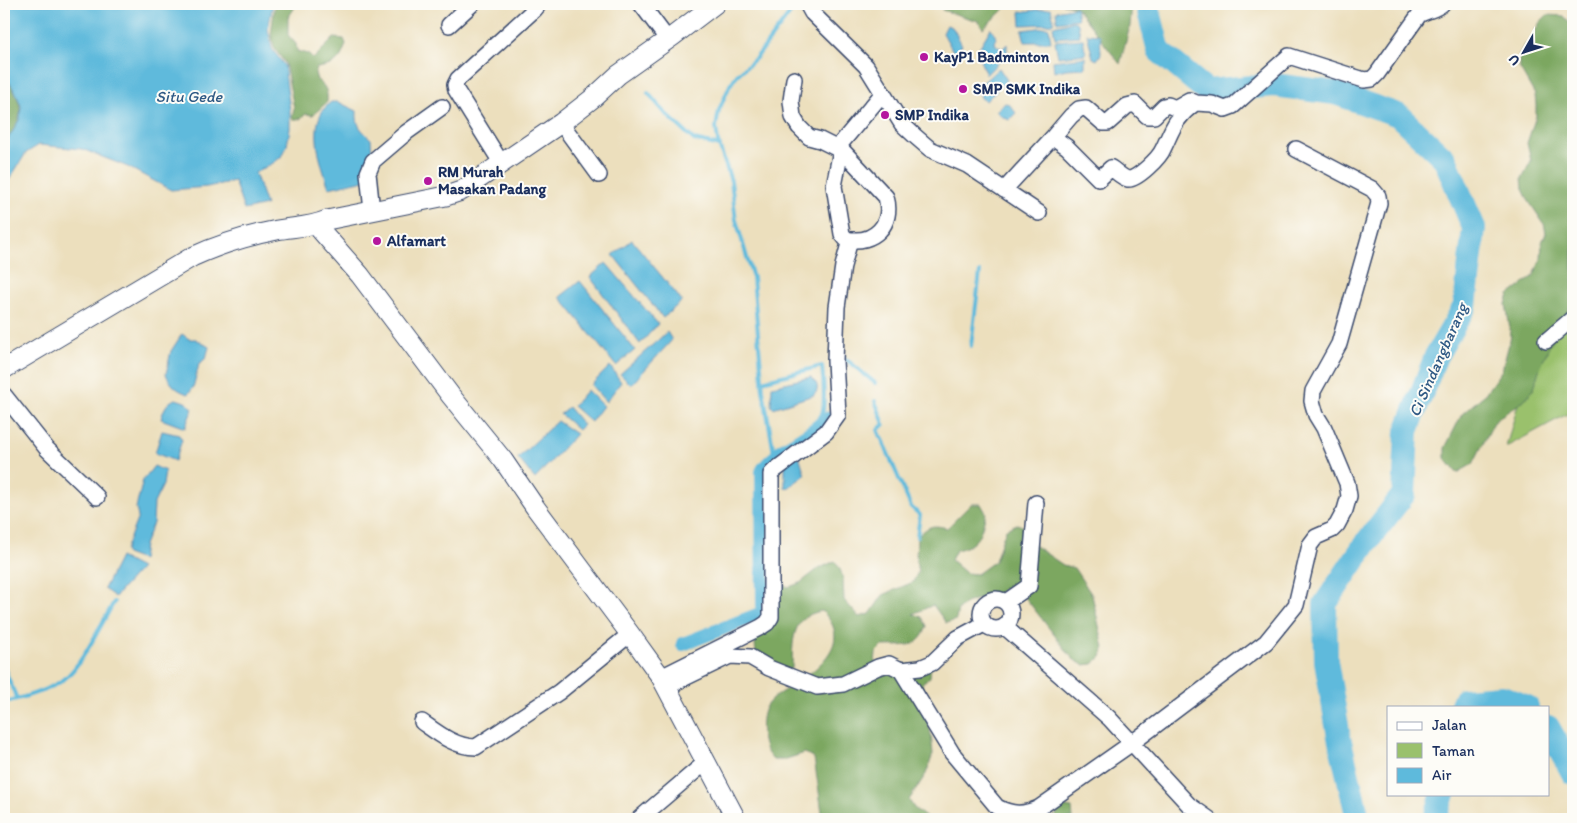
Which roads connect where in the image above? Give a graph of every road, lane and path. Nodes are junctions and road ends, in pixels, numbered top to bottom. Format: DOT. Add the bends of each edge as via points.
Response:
graph roads {
  1 [pos="472,4"];
  2 [pos="539,4"];
  3 [pos="642,4"];
  4 [pos="714,4"];
  5 [pos="806,4"];
  6 [pos="1442,4"];
  7 [pos="449,25"];
  8 [pos="668,40"];
  9 [pos="794,79"];
  10 [pos="883,93"];
  11 [pos="1196,104"];
  12 [pos="442,106"];
  13 [pos="561,123"];
  14 [pos="1054,137"];
  15 [pos="841,146"];
  16 [pos="1296,149"];
  17 [pos="502,164"];
  18 [pos="599,175"];
  19 [pos="1004,190"];
  20 [pos="372,211"];
  21 [pos="1039,213"];
  22 [pos="316,224"];
  23 [pos="850,240"];
  24 [pos="1573,318"];
  25 [pos="1546,341"];
  26 [pos="4,369"];
  27 [pos="4,395"];
  28 [pos="97,497"];
  29 [pos="1036,503"];
  30 [pos="1006,602"];
  31 [pos="984,624"];
  32 [pos="1005,627"];
  33 [pos="630,634"];
  34 [pos="901,670"];
  35 [pos="663,682"];
  36 [pos="422,722"];
  37 [pos="1132,743"];
  38 [pos="706,762"];
  39 [pos="639,819"];
  40 [pos="736,819"];
  41 [pos="1209,819"];
  1 -- 7 [label="street"];
  2 -- 17 [label="street" via="455,85"];
  3 -- 8 [label="street"];
  4 -- 8 [label="street"];
  5 -- 10 [label="street" via="866,66"];
  6 -- 11 [label="street" via="1419,15 1372,79 1364,80 1289,56 1232,106 1225,109 1212,104"];
  8 -- 13 [label="street" via="618,75"];
  9 -- 15 [label="street" via="791,102 793,117 799,127 810,137"];
  10 -- 15 [label="street"];
  10 -- 19 [label="street" via="902,124 930,149 967,165"];
  11 -- 14 [label="street" via="1189,100 1175,108 1168,105 1154,116 1147,116 1134,104 1127,106 1108,123 1103,123 1086,108 1079,109"];
  11 -- 14 [label="street" via="1177,121 1161,153 1133,179 1112,168 1099,179"];
  12 -- 20 [label="street" via="372,161 368,173"];
  13 -- 17 [label="street"];
  13 -- 18 [label="street"];
  14 -- 19 [label="street"];
  15 -- 23 [label="street" via="834,186 842,234"];
  15 -- 23 [label="street" via="886,197 888,205 885,222 873,236"];
  16 -- 37 [label="street" via="1372,189 1378,196 1339,344 1313,391 1312,401 1347,483 1349,496 1337,525 1316,537 1310,545 1296,605 1266,642"];
  17 -- 20 [label="street" via="462,191"];
  19 -- 21 [label="street"];
  20 -- 22 [label="street"];
  22 -- 26 [label="street" via="239,238 205,250"];
  22 -- 33 [label="street" via="360,275 503,460"];
  23 -- 35 [label="street" via="837,306 838,416 828,429 771,474 771,617 761,627"];
  24 -- 25 [label="street"];
  27 -- 28 [label="street" via="47,449"];
  29 -- 30 [label="street" via="1029,586"];
  30 -- 31 [label="street" via="996,598 985,603 980,613"];
  30 -- 32 [label="street" via="1011,610 1011,619"];
  31 -- 32 [label="street" via="994,630"];
  31 -- 34 [label="street" via="958,638 932,663"];
  32 -- 37 [label="street" via="1109,718"];
  33 -- 35 [label="street"];
  33 -- 36 [label="street" via="559,692 476,747 448,740"];
  34 -- 35 [label="street" via="888,664 843,684 817,687 750,657 730,656"];
  34 -- 37 [label="street" via="952,753 997,807 1008,812 1020,814 1039,808"];
  35 -- 38 [label="street"];
  37 -- 41 [label="street" via="1189,805"];
  38 -- 39 [label="street"];
  38 -- 40 [label="street"];
}
